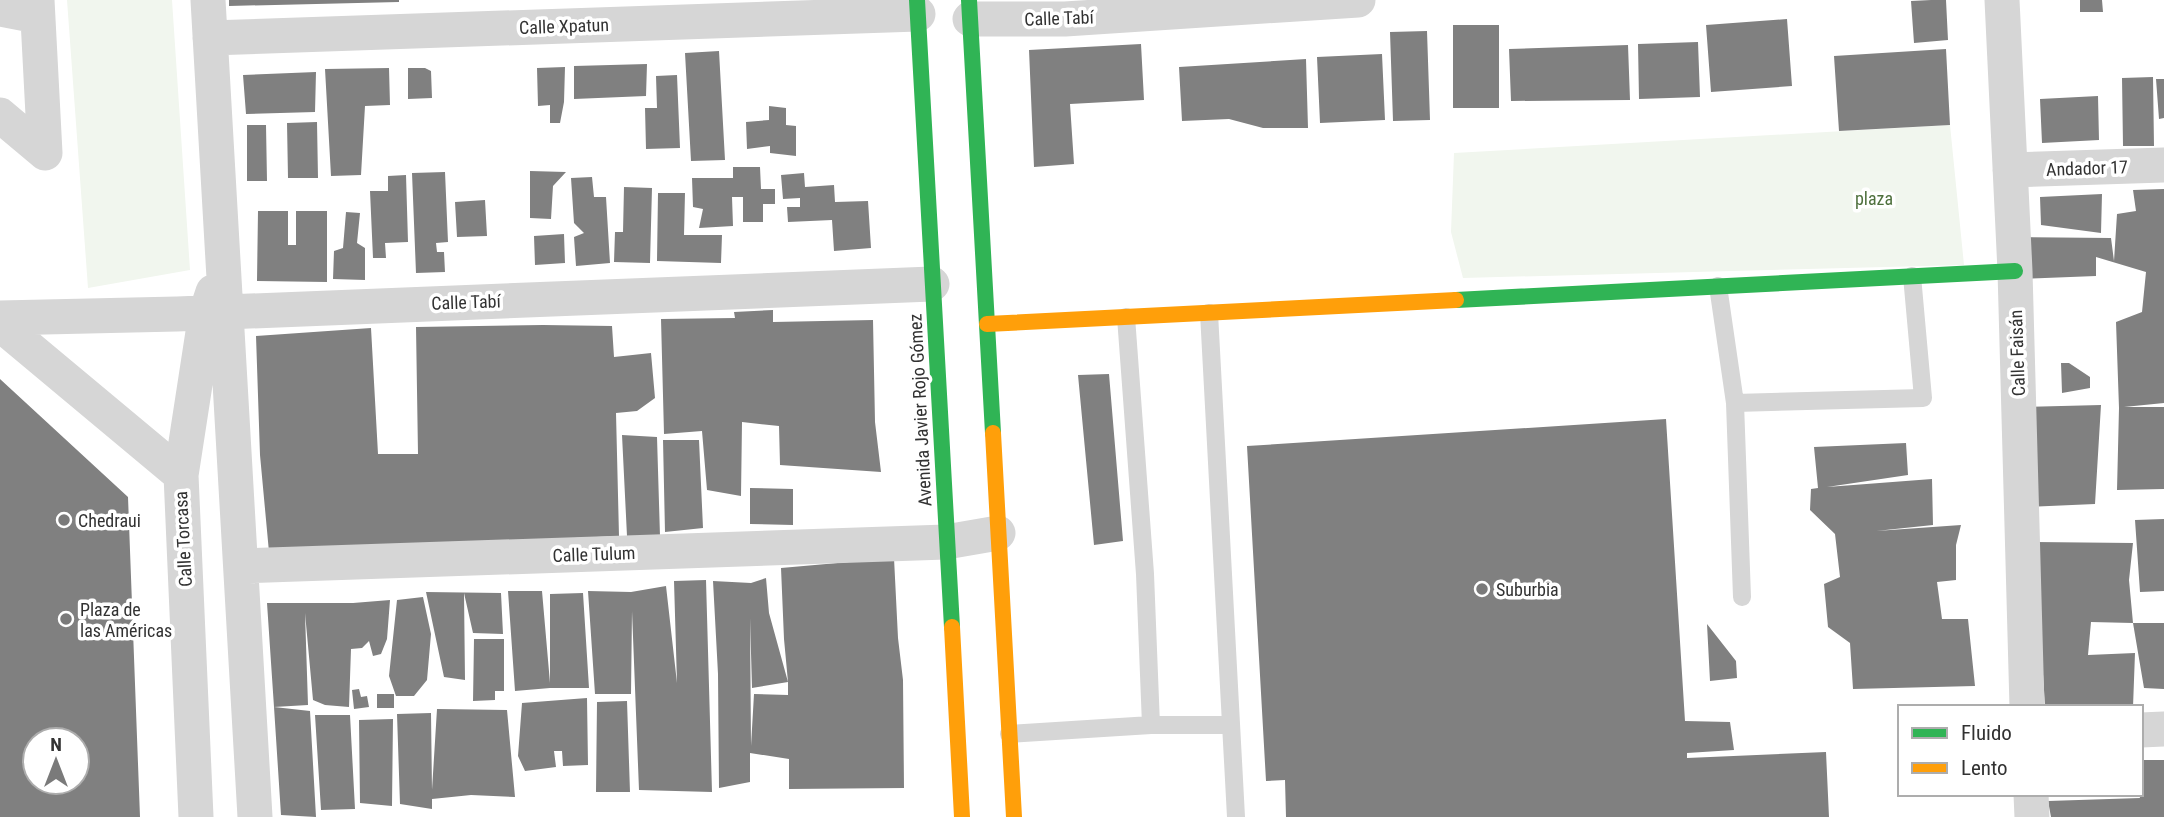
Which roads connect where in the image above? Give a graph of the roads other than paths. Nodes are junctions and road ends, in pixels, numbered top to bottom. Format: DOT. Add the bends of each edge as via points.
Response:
graph roads {
  1 [pos="208,0"];
  2 [pos="1358,0"];
  3 [pos="2002,0"];
  4 [pos="917,7"];
  5 [pos="37,8"];
  6 [pos="0,9"];
  7 [pos="970,10"];
  8 [pos="210,38"];
  9 [pos="0,115"];
  10 [pos="2164,165"];
  11 [pos="2010,170"];
  12 [pos="2015,271"];
  13 [pos="1912,276"];
  14 [pos="932,284"];
  15 [pos="1718,286"];
  16 [pos="216,312"];
  17 [pos="1209,313"];
  18 [pos="1126,317"];
  19 [pos="0,318"];
  20 [pos="0,324"];
  21 [pos="987,324"];
  22 [pos="1735,403"];
  23 [pos="181,475"];
  24 [pos="998,533"];
  25 [pos="946,542"];
  26 [pos="242,566"];
  27 [pos="1742,597"];
  28 [pos="2027,705"];
  29 [pos="1151,726"];
  30 [pos="1231,726"];
  31 [pos="2164,729"];
  32 [pos="2143,730"];
  33 [pos="1009,734"];
  34 [pos="2031,796"];
  35 [pos="196,817"];
  36 [pos="255,817"];
  37 [pos="950,817"];
  38 [pos="962,817"];
  39 [pos="1014,817"];
  40 [pos="1236,817"];
  41 [pos="2032,817"];
  1 -- 8 [label="street, Calle Torcasa"];
  2 -- 7 [label="street, Calle Tabí" via="1065,19"];
  3 -- 11 [label="street, Calle Faisán"];
  4 -- 8 [label="street, Calle Xpatun"];
  4 -- 14 [label="main road, Avenida Javier Rojo Gómez"];
  5 -- 6 [label="street"];
  5 -- 9 [label="street" via="46,153"];
  7 -- 21 [label="main road"];
  8 -- 16 [label="street, Calle Torcasa" via="223,266"];
  10 -- 11 [label="street, Andador 17"];
  11 -- 12 [label="street, Calle Faisán"];
  12 -- 13 [label="main road"];
  12 -- 28 [label="street, Calle Faisán"];
  13 -- 15 [label="main road"];
  13 -- 22 [label="lane" via="1923,398"];
  14 -- 16 [label="street, Calle Tabí"];
  14 -- 25 [label="main road, Avenida Javier Rojo Gómez"];
  15 -- 17 [label="main road"];
  15 -- 22 [label="lane"];
  16 -- 19 [label="street, Calle Tabí"];
  16 -- 23 [label="street, Calle Torcasa"];
  16 -- 26 [label="street, Calle Torcasa"];
  17 -- 18 [label="main road"];
  17 -- 30 [label="lane"];
  18 -- 21 [label="main road"];
  18 -- 29 [label="lane"];
  20 -- 23 [label="street"];
  21 -- 24 [label="main road"];
  22 -- 27 [label="lane"];
  23 -- 35 [label="street, Calle Torcasa"];
  24 -- 25 [label="street, Calle Tulum"];
  24 -- 33 [label="main road"];
  25 -- 26 [label="street, Calle Tulum"];
  25 -- 38 [label="main road, Avenida Javier Rojo Gómez"];
  26 -- 36 [label="street, Calle Torcasa"];
  29 -- 30 [label="lane"];
  29 -- 33 [label="lane"];
  30 -- 40 [label="lane"];
  31 -- 32 [label="street"];
  33 -- 39 [label="main road"];
  34 -- 41 [label="street"];
  37 -- 38 [label="street"];
}
